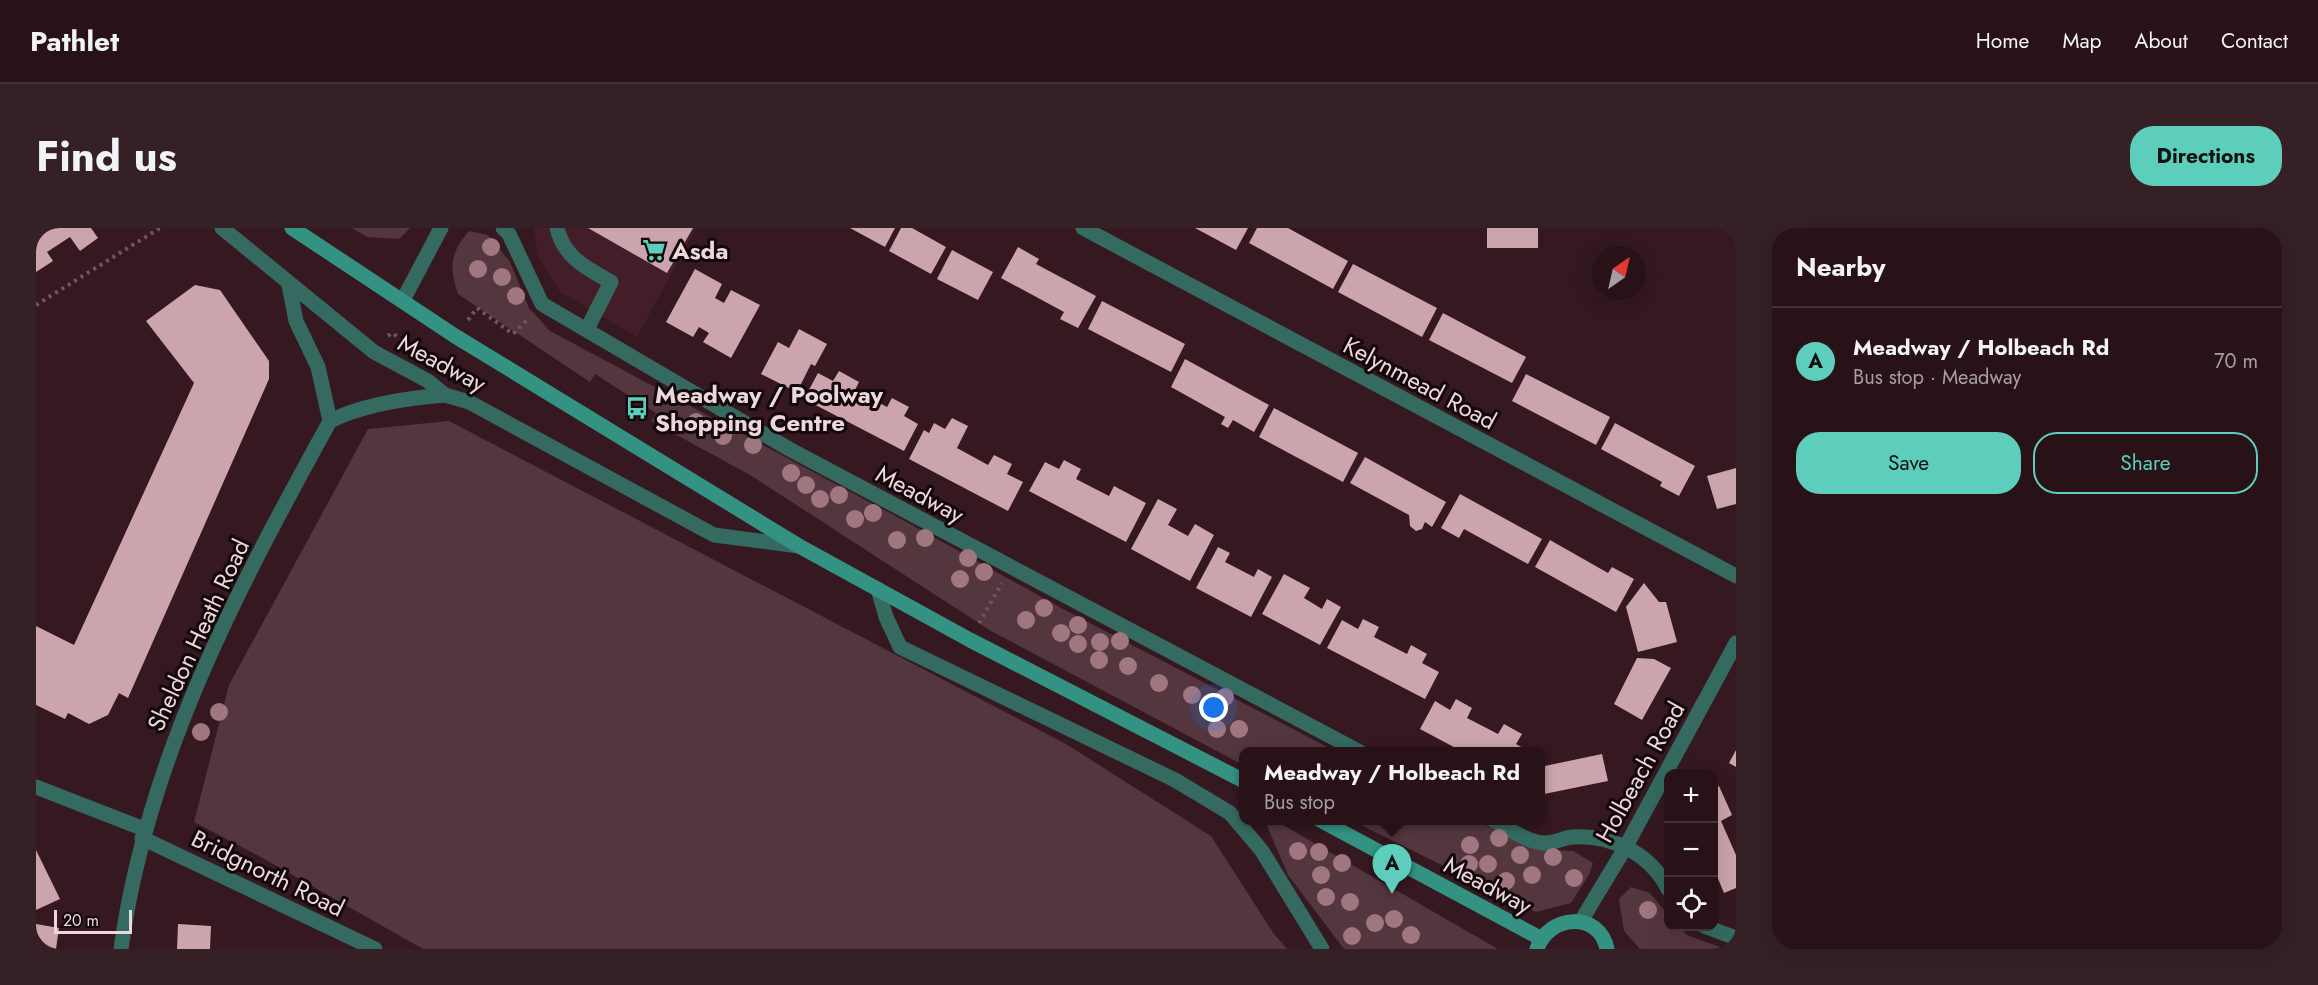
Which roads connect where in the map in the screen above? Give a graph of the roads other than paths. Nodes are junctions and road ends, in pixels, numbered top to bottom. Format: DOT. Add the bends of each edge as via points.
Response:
graph roads {
  1 [pos="222,228"];
  2 [pos="292,228"];
  3 [pos="441,228"];
  4 [pos="503,228"];
  5 [pos="557,228"];
  6 [pos="1083,228"];
  7 [pos="289,285"];
  8 [pos="403,300"];
  9 [pos="587,329"];
  10 [pos="445,395"];
  11 [pos="330,421"];
  12 [pos="798,546"];
  13 [pos="1736,576"];
  14 [pos="878,589"];
  15 [pos="1736,643"];
  16 [pos="1351,747"];
  17 [pos="1239,778"];
  18 [pos="36,788"];
  19 [pos="1239,824"];
  20 [pos="1240,825"];
  21 [pos="1329,825"];
  22 [pos="1502,825"];
  23 [pos="143,834"];
  24 [pos="1625,848"];
  25 [pos="1664,880"];
  26 [pos="1581,921"];
  27 [pos="1716,931"];
  28 [pos="1736,938"];
  29 [pos="1538,944"];
  30 [pos="121,949"];
  31 [pos="375,949"];
  32 [pos="1322,949"];
  33 [pos="1607,949"];
  1 -- 7 [label="street, Meadway"];
  2 -- 8 [label="street, Meadway"];
  3 -- 8 [label="street"];
  4 -- 9 [label="street, Meadway" via="510,234 542,304"];
  5 -- 9 [label="street" via="569,254 611,282"];
  6 -- 13 [label="street, Kelynmead Road"];
  7 -- 10 [label="street, Meadway" via="374,352 428,381"];
  7 -- 11 [label="street" via="296,321 318,367"];
  8 -- 12 [label="street, Meadway" via="455,336"];
  9 -- 16 [label="street, Meadway" via="791,450"];
  10 -- 11 [label="street" via="351,411"];
  10 -- 12 [label="street, Meadway" via="469,402 714,535"];
  11 -- 23 [label="street, Sheldon Heath Road" via="200,675 172,742"];
  12 -- 14 [label="street, Meadway"];
  14 -- 17 [label="street, Meadway"];
  14 -- 19 [label="street" via="900,646 1175,780 1230,813"];
  15 -- 24 [label="street, Holbeach Road"];
  18 -- 23 [label="street, Bridgnorth Road"];
  20 -- 32 [label="street" via="1262,851"];
  21 -- 29 [label="street, Meadway"];
  22 -- 24 [label="street" via="1545,843 1596,837"];
  23 -- 30 [label="street, Sheldon Heath Road"];
  23 -- 31 [label="street, Bridgnorth Road"];
  24 -- 25 [label="street" via="1645,858"];
  24 -- 26 [label="street, Holbeach Road"];
  26 -- 29 [label="street, Meadway" via="1565,921 1551,927"];
  26 -- 33 [label="street" via="1595,929"];
  27 -- 28 [label="street"];
}
